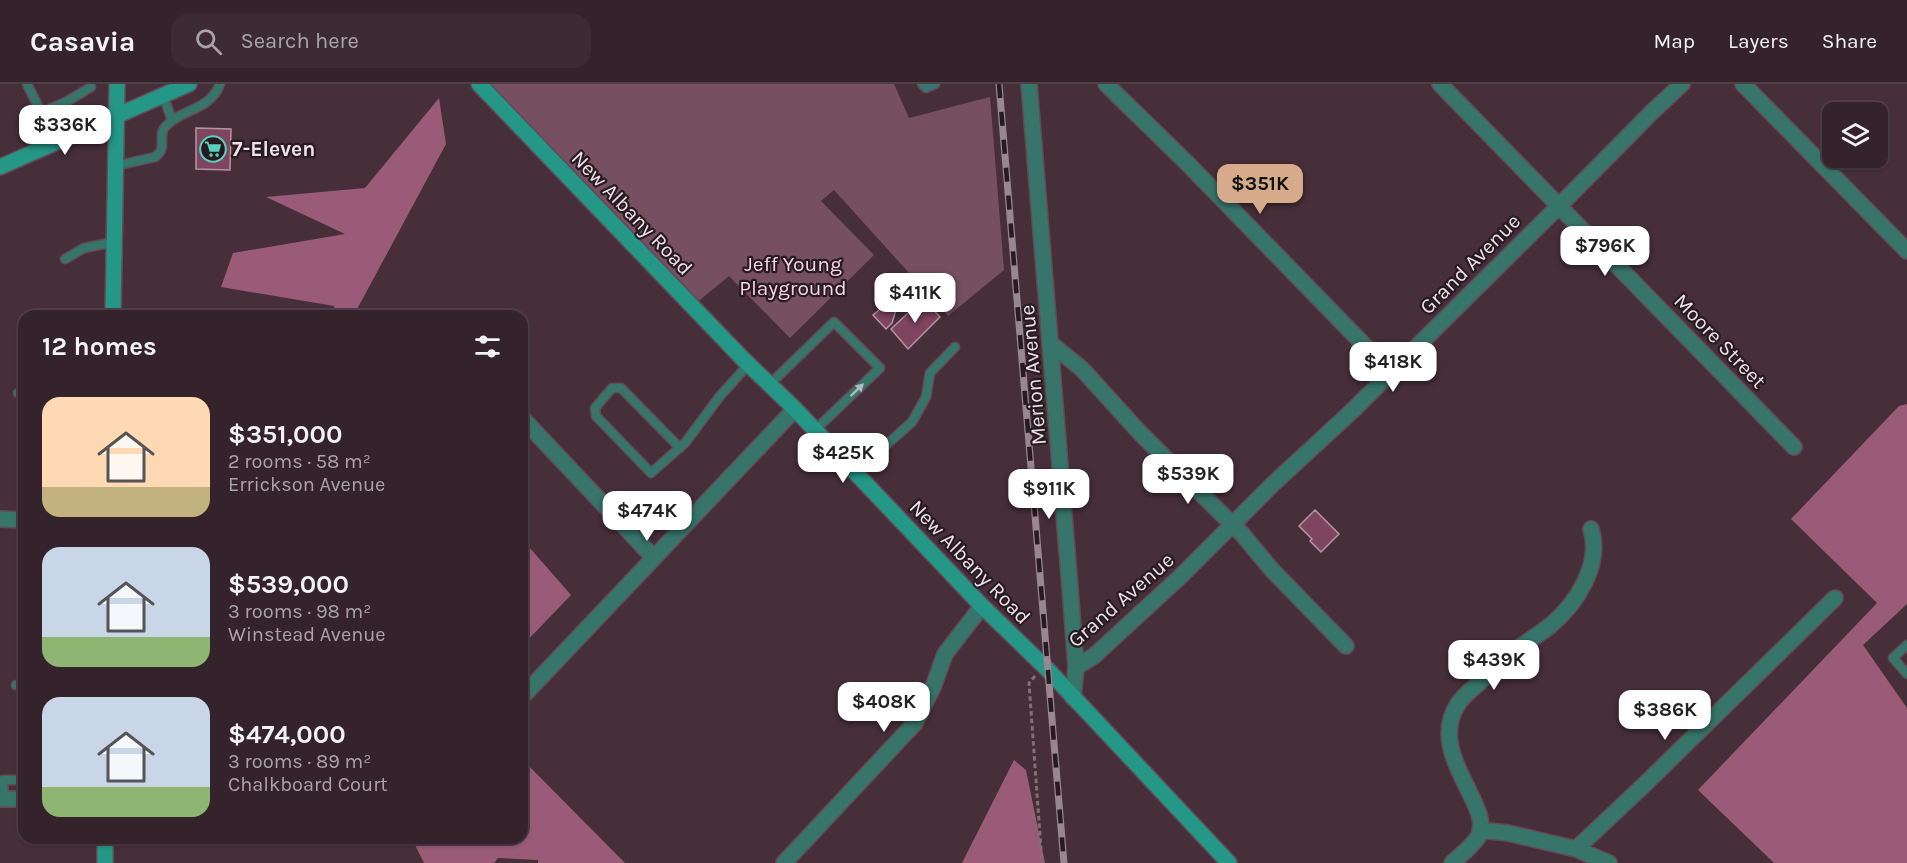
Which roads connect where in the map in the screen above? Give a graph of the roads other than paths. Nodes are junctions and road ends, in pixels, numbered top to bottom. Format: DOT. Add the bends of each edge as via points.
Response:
graph roads {
  1 [pos="27,84"];
  2 [pos="117,84"];
  3 [pos="189,84"];
  4 [pos="220,84"];
  5 [pos="479,84"];
  6 [pos="922,84"];
  7 [pos="935,84"];
  8 [pos="1029,84"];
  9 [pos="1106,84"];
  10 [pos="1440,84"];
  11 [pos="1682,84"];
  12 [pos="1743,84"];
  13 [pos="92,87"];
  14 [pos="163,95"];
  15 [pos="41,112"];
  16 [pos="116,115"];
  17 [pos="172,120"];
  18 [pos="56,142"];
  19 [pos="116,166"];
  20 [pos="0,167"];
  21 [pos="1559,205"];
  22 [pos="114,242"];
  23 [pos="1907,251"];
  24 [pos="65,259"];
  25 [pos="113,310"];
  26 [pos="1050,343"];
  27 [pos="955,347"];
  28 [pos="748,365"];
  29 [pos="1392,371"];
  30 [pos="769,385"];
  31 [pos="795,409"];
  32 [pos="528,424"];
  33 [pos="815,430"];
  34 [pos="1794,447"];
  35 [pos="680,448"];
  36 [pos="855,473"];
  37 [pos="0,519"];
  38 [pos="18,520"];
  39 [pos="1232,525"];
  40 [pos="1591,529"];
  41 [pos="654,558"];
  42 [pos="1835,598"];
  43 [pos="982,606"];
  44 [pos="1907,645"];
  45 [pos="1346,646"];
  46 [pos="1076,668"];
  47 [pos="1907,674"];
  48 [pos="528,691"];
  49 [pos="1073,698"];
  50 [pos="18,780"];
  51 [pos="2,799"];
  52 [pos="18,799"];
  53 [pos="1480,830"];
  54 [pos="105,844"];
  55 [pos="1576,849"];
  56 [pos="105,863"];
  57 [pos="784,863"];
  58 [pos="1228,863"];
  59 [pos="1452,863"];
  60 [pos="1609,863"];
  1 -- 15 [label="lane"];
  2 -- 16 [label="main road"];
  3 -- 14 [label="main road"];
  4 -- 17 [label="lane" via="204,104"];
  5 -- 28 [label="main road, New Albany Road"];
  6 -- 7 [label="lane" via="926,88"];
  8 -- 26 [label="street, Merion Avenue"];
  9 -- 29 [label="street"];
  10 -- 21 [label="street, Moore Street"];
  11 -- 21 [label="street, Grand Avenue"];
  12 -- 23 [label="street"];
  13 -- 15 [label="lane"];
  14 -- 16 [label="main road"];
  14 -- 17 [label="lane"];
  15 -- 18 [label="lane"];
  16 -- 18 [label="main road"];
  16 -- 19 [label="main road"];
  17 -- 19 [label="lane" via="162,132 161,150 156,157"];
  18 -- 20 [label="main road"];
  19 -- 22 [label="main road"];
  21 -- 29 [label="street, Grand Avenue"];
  21 -- 34 [label="street, Moore Street"];
  22 -- 24 [label="lane" via="84,248"];
  22 -- 25 [label="main road"];
  26 -- 39 [label="street" via="1082,369"];
  26 -- 46 [label="street, Merion Avenue"];
  27 -- 36 [label="lane" via="930,373 926,397 912,422"];
  28 -- 30 [label="main road, New Albany Road"];
  28 -- 35 [label="lane"];
  29 -- 39 [label="street, Grand Avenue"];
  30 -- 31 [label="main road, New Albany Road"];
  33 -- 30 [label="lane, one-way" via="880,368 834,322"];
  31 -- 33 [label="main road, New Albany Road"];
  31 -- 41 [label="street"];
  32 -- 41 [label="street"];
  33 -- 36 [label="main road, New Albany Road"];
  35 -- 35 [label="lane" via="651,473 596,416 595,408 612,388 621,388"];
  36 -- 43 [label="main road, New Albany Road"];
  37 -- 38 [label="street"];
  39 -- 45 [label="street"];
  39 -- 46 [label="street, Grand Avenue" via="1106,646"];
  40 -- 53 [label="street" via="1595,549 1590,573 1579,592 1553,624 1508,656 1468,692 1451,720 1455,763 1479,812"];
  41 -- 48 [label="street"];
  42 -- 55 [label="street"];
  43 -- 49 [label="main road, New Albany Road"];
  43 -- 57 [label="street" via="945,654 915,723"];
  44 -- 47 [label="lane" via="1893,658"];
  46 -- 49 [label="street, Merion Avenue"];
  49 -- 58 [label="main road, New Albany Road"];
  50 -- 51 [label="lane" via="3,780"];
  51 -- 52 [label="street"];
  53 -- 55 [label="street"];
  53 -- 59 [label="street" via="1479,836"];
  54 -- 56 [label="main road"];
  55 -- 60 [label="street"];
}
